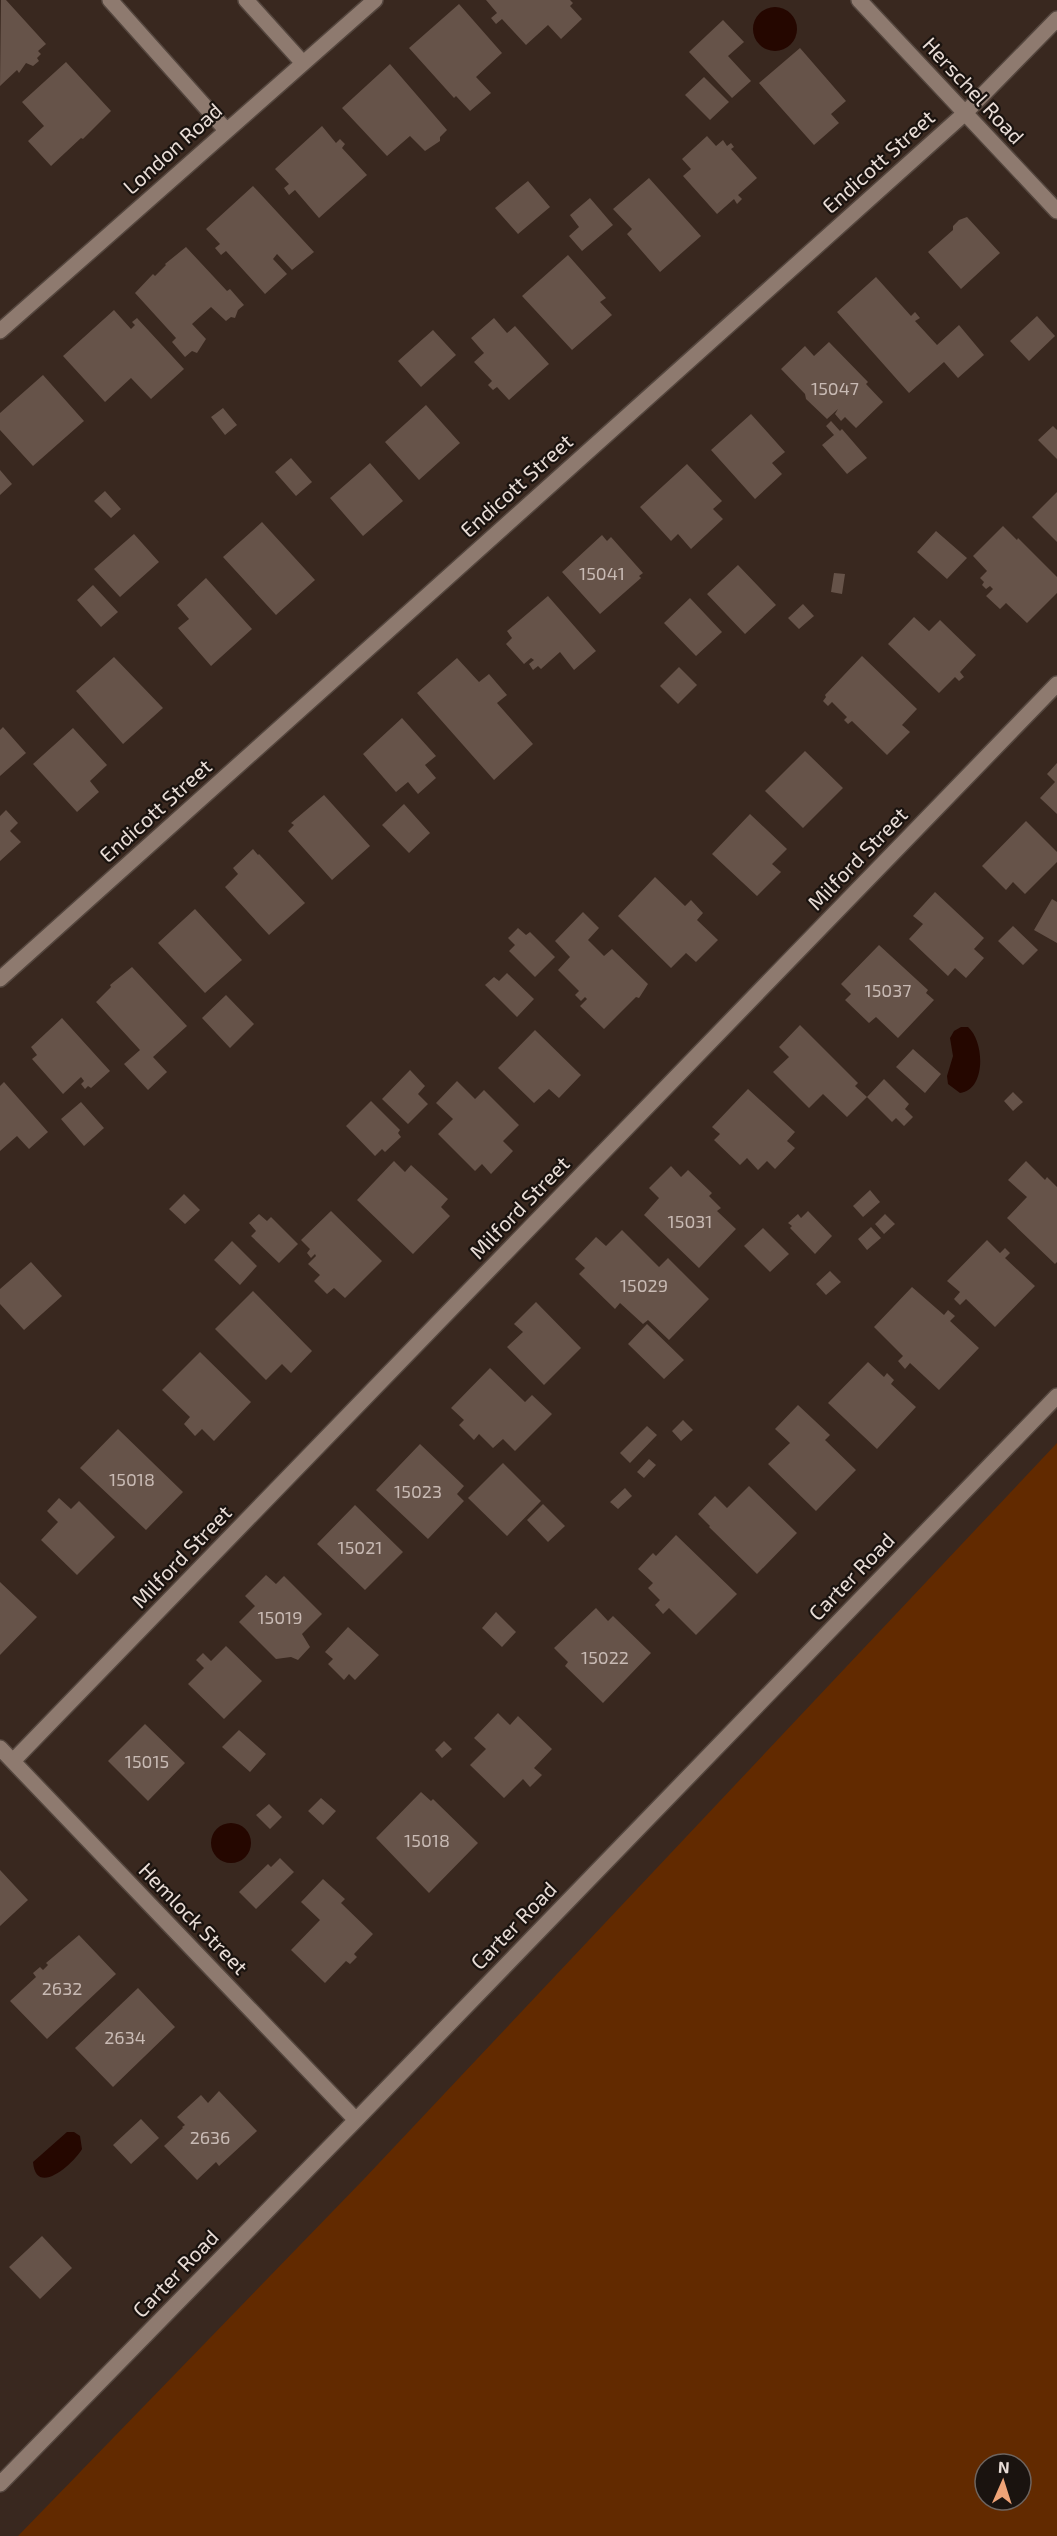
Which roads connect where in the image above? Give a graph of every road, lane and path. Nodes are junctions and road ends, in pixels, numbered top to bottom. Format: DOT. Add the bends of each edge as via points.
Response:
graph roads {
  1 [pos="110,0"];
  2 [pos="246,0"];
  3 [pos="375,0"];
  4 [pos="859,0"];
  5 [pos="1057,19"];
  6 [pos="302,62"];
  7 [pos="964,114"];
  8 [pos="226,130"];
  9 [pos="1057,211"];
  10 [pos="0,331"];
  11 [pos="1057,684"];
  12 [pos="0,979"];
  13 [pos="1057,1396"];
  14 [pos="0,1748"];
  15 [pos="13,1761"];
  16 [pos="356,2120"];
  17 [pos="0,2484"];
  1 -- 8 [label="street"];
  2 -- 6 [label="street"];
  3 -- 6 [label="street, London Road"];
  4 -- 7 [label="street, Herschel Road"];
  5 -- 7 [label="street, Endicott Street"];
  6 -- 8 [label="street, London Road"];
  7 -- 9 [label="street, Herschel Road"];
  7 -- 12 [label="street, Endicott Street"];
  8 -- 10 [label="street, London Road"];
  11 -- 15 [label="street, Milford Street"];
  13 -- 16 [label="street, Carter Road"];
  14 -- 15 [label="street, Hemlock Street"];
  15 -- 16 [label="street, Hemlock Street"];
  16 -- 17 [label="street, Carter Road"];
}
